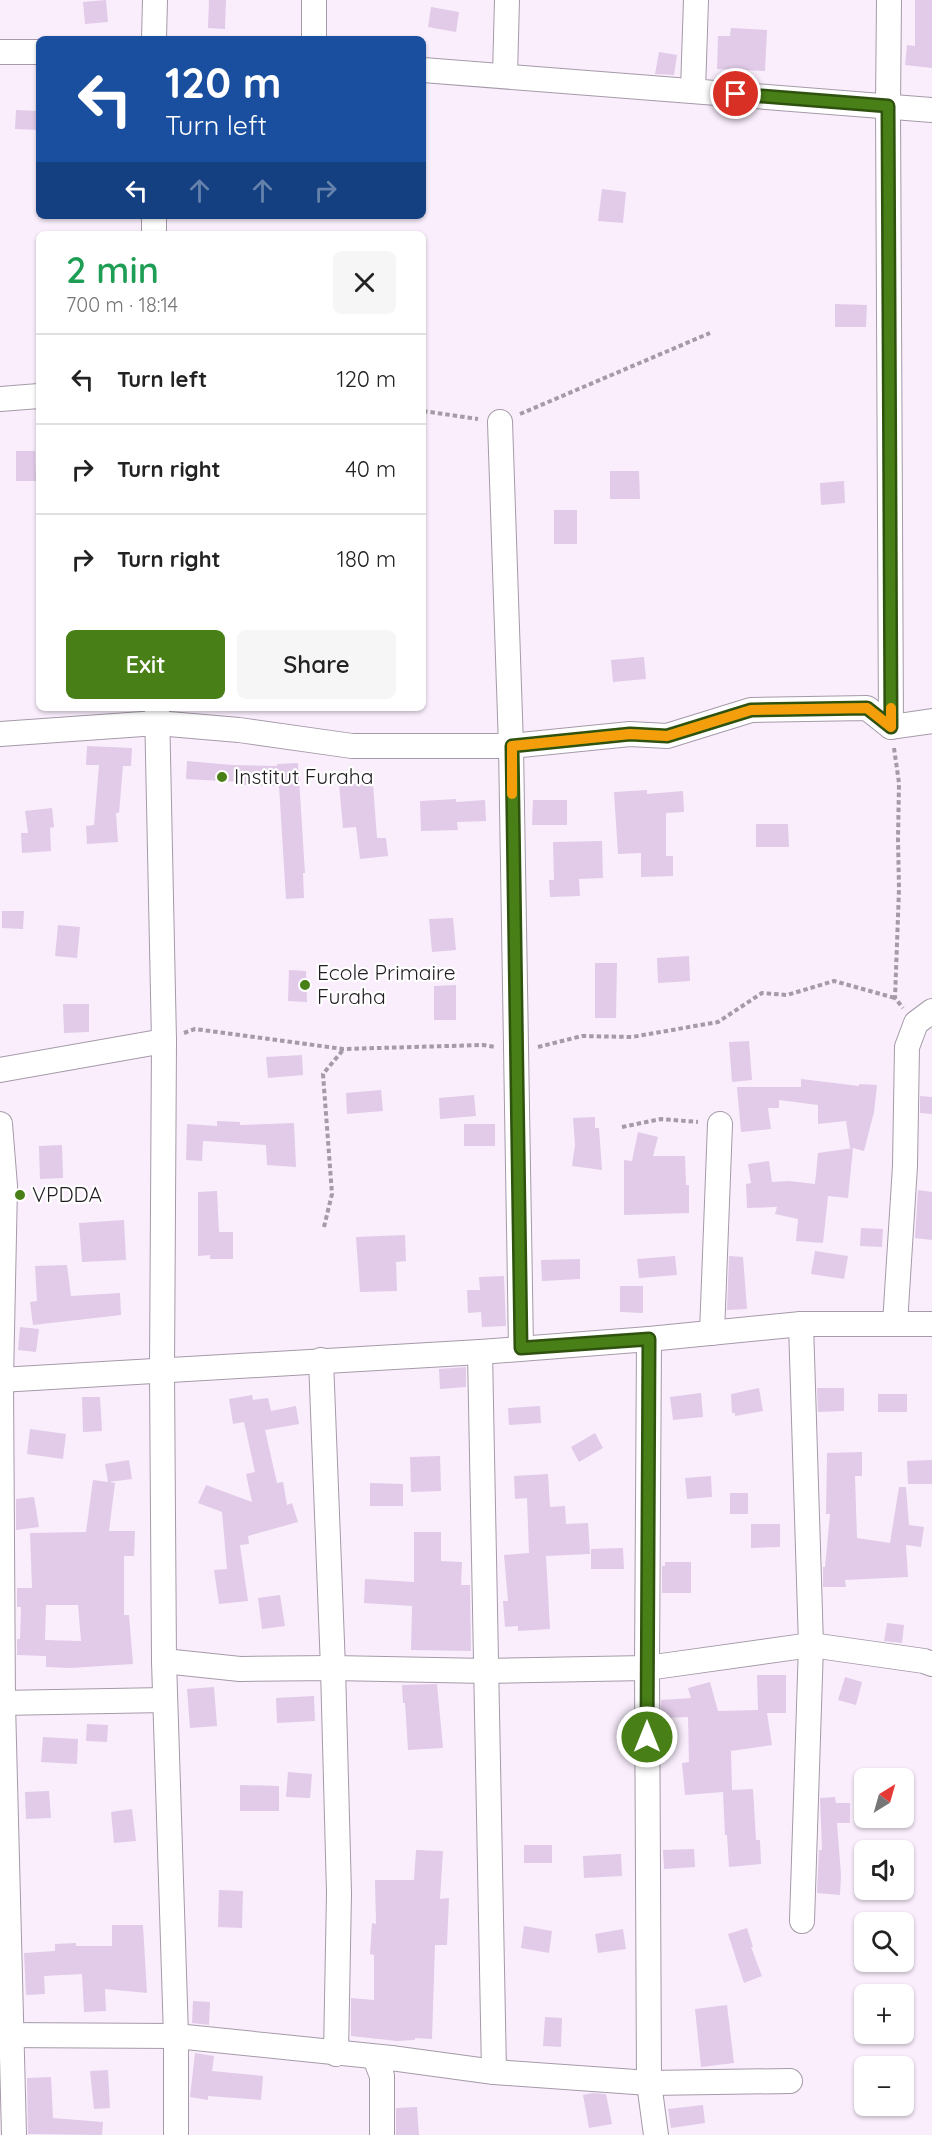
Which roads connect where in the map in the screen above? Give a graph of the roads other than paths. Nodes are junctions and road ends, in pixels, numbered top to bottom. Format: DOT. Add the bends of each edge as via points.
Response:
graph roads {
  1 [pos="155,0"];
  2 [pos="314,0"];
  3 [pos="507,0"];
  4 [pos="696,0"];
  5 [pos="889,0"];
  6 [pos="154,36"];
  7 [pos="314,36"];
  8 [pos="0,52"];
  9 [pos="36,52"];
  10 [pos="426,70"];
  11 [pos="505,75"];
  12 [pos="693,90"];
  13 [pos="888,106"];
  14 [pos="932,110"];
  15 [pos="36,396"];
  16 [pos="0,399"];
  17 [pos="500,422"];
  18 [pos="157,715"];
  19 [pos="932,721"];
  20 [pos="891,727"];
  21 [pos="0,734"];
  22 [pos="512,746"];
  23 [pos="924,1017"];
  24 [pos="164,1041"];
  25 [pos="0,1070"];
  26 [pos="0,1124"];
  27 [pos="720,1124"];
  28 [pos="801,1324"];
  29 [pos="895,1324"];
  30 [pos="932,1324"];
  31 [pos="712,1333"];
  32 [pos="649,1339"];
  33 [pos="521,1348"];
  34 [pos="480,1352"];
  35 [pos="321,1360"];
  36 [pos="162,1371"];
  37 [pos="0,1380"];
  38 [pos="811,1645"];
  39 [pos="164,1661"];
  40 [pos="932,1664"];
  41 [pos="333,1668"];
  42 [pos="647,1668"];
  43 [pos="487,1671"];
  44 [pos="165,1700"];
  45 [pos="2,1703"];
  46 [pos="802,1921"];
  47 [pos="6,2036"];
  48 [pos="176,2036"];
  49 [pos="336,2054"];
  50 [pos="391,2058"];
  51 [pos="494,2072"];
  52 [pos="790,2081"];
  53 [pos="649,2083"];
  54 [pos="14,2135"];
  55 [pos="176,2135"];
  56 [pos="382,2135"];
  57 [pos="656,2135"];
  1 -- 6 [label="street"];
  2 -- 7 [label="street"];
  3 -- 11 [label="street"];
  4 -- 12 [label="street"];
  5 -- 13 [label="street"];
  8 -- 9 [label="street"];
  10 -- 11 [label="street"];
  11 -- 12 [label="street"];
  12 -- 13 [label="street"];
  13 -- 14 [label="street"];
  13 -- 20 [label="street"];
  15 -- 16 [label="street"];
  17 -- 22 [label="street"];
  18 -- 21 [label="street"];
  18 -- 22 [label="street" via="352,746"];
  18 -- 24 [label="street"];
  19 -- 20 [label="street"];
  20 -- 22 [label="street" via="867,708 751,710 667,736 630,734"];
  22 -- 33 [label="street"];
  23 -- 29 [label="street" via="907,1047 905,1166"];
  24 -- 25 [label="street"];
  24 -- 36 [label="street"];
  26 -- 37 [label="street" via="5,1186"];
  27 -- 31 [label="street"];
  28 -- 29 [label="street"];
  28 -- 31 [label="street"];
  28 -- 38 [label="street"];
  29 -- 30 [label="street"];
  31 -- 32 [label="street"];
  32 -- 33 [label="street"];
  32 -- 42 [label="street"];
  33 -- 34 [label="street"];
  34 -- 35 [label="street"];
  34 -- 43 [label="street"];
  35 -- 36 [label="street"];
  35 -- 41 [label="street"];
  36 -- 37 [label="street"];
  36 -- 39 [label="street"];
  37 -- 45 [label="street"];
  38 -- 40 [label="street"];
  38 -- 42 [label="street"];
  38 -- 46 [label="street"];
  39 -- 41 [label="street" via="240,1669"];
  39 -- 44 [label="street"];
  41 -- 43 [label="street"];
  41 -- 49 [label="street" via="339,1893"];
  42 -- 43 [label="street"];
  42 -- 53 [label="street"];
  43 -- 51 [label="street"];
  44 -- 45 [label="street"];
  44 -- 48 [label="street"];
  45 -- 47 [label="street"];
  47 -- 48 [label="street"];
  47 -- 54 [label="street"];
  48 -- 49 [label="street"];
  48 -- 55 [label="street"];
  49 -- 50 [label="street"];
  50 -- 51 [label="street"];
  50 -- 56 [label="street" via="378,2066 382,2076"];
  51 -- 53 [label="street"];
  52 -- 53 [label="street"];
  53 -- 57 [label="street"];
}
